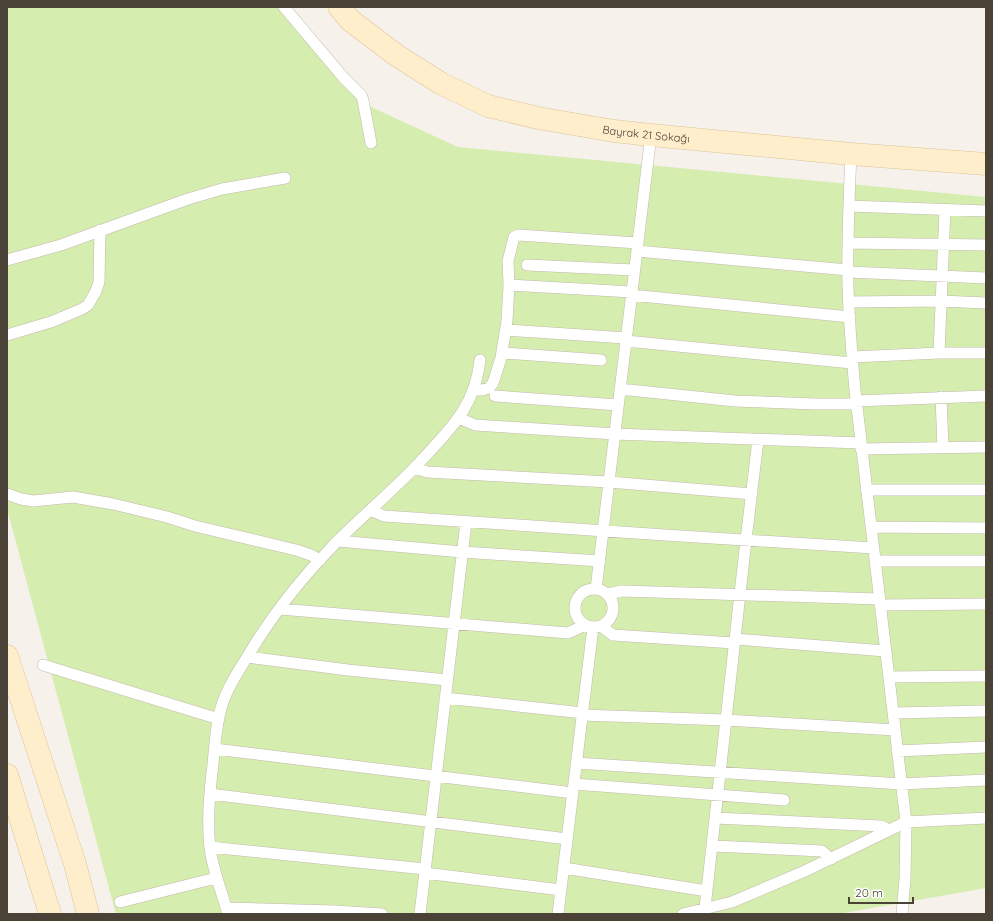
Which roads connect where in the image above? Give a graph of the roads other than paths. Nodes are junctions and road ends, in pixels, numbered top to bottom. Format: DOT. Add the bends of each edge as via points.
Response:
graph roads {
  1 [pos="284,7"];
  2 [pos="339,7"];
  3 [pos="651,135"];
  4 [pos="372,143"];
  5 [pos="851,154"];
  6 [pos="986,164"];
  7 [pos="285,178"];
  8 [pos="849,206"];
  9 [pos="945,210"];
  10 [pos="986,211"];
  11 [pos="100,230"];
  12 [pos="848,243"];
  13 [pos="943,244"];
  14 [pos="986,245"];
  15 [pos="637,247"];
  16 [pos="7,260"];
  17 [pos="527,265"];
  18 [pos="634,270"];
  19 [pos="848,271"];
  20 [pos="942,276"];
  21 [pos="986,278"];
  22 [pos="509,285"];
  23 [pos="632,294"];
  24 [pos="941,301"];
  25 [pos="849,302"];
  26 [pos="986,303"];
  27 [pos="850,317"];
  28 [pos="506,330"];
  29 [pos="7,335"];
  30 [pos="626,339"];
  31 [pos="502,353"];
  32 [pos="939,353"];
  33 [pos="986,353"];
  34 [pos="480,360"];
  35 [pos="602,360"];
  36 [pos="852,360"];
  37 [pos="620,389"];
  38 [pos="474,390"];
  39 [pos="495,396"];
  40 [pos="986,396"];
  41 [pos="941,398"];
  42 [pos="856,402"];
  43 [pos="618,405"];
  44 [pos="459,418"];
  45 [pos="615,434"];
  46 [pos="758,440"];
  47 [pos="861,446"];
  48 [pos="942,447"];
  49 [pos="986,447"];
  50 [pos="414,468"];
  51 [pos="609,482"];
  52 [pos="866,490"];
  53 [pos="986,490"];
  54 [pos="7,494"];
  55 [pos="752,494"];
  56 [pos="370,510"];
  57 [pos="466,522"];
  58 [pos="871,527"];
  59 [pos="986,528"];
  60 [pos="603,531"];
  61 [pos="338,540"];
  62 [pos="746,540"];
  63 [pos="873,548"];
  64 [pos="462,552"];
  65 [pos="320,560"];
  66 [pos="600,561"];
  67 [pos="875,561"];
  68 [pos="986,561"];
  69 [pos="596,589"];
  70 [pos="608,594"];
  71 [pos="740,594"];
  72 [pos="880,602"];
  73 [pos="986,604"];
  74 [pos="280,609"];
  75 [pos="454,623"];
  76 [pos="593,626"];
  77 [pos="735,641"];
  78 [pos="885,651"];
  79 [pos="7,656"];
  80 [pos="247,656"];
  81 [pos="43,665"];
  82 [pos="986,676"];
  83 [pos="889,677"];
  84 [pos="447,680"];
  85 [pos="445,698"];
  86 [pos="986,711"];
  87 [pos="893,713"];
  88 [pos="582,714"];
  89 [pos="219,719"];
  90 [pos="726,720"];
  91 [pos="895,730"];
  92 [pos="986,747"];
  93 [pos="215,749"];
  94 [pos="898,751"];
  95 [pos="576,763"];
  96 [pos="720,772"];
  97 [pos="7,774"];
  98 [pos="436,776"];
  99 [pos="986,780"];
  100 [pos="901,784"];
  101 [pos="573,789"];
  102 [pos="210,794"];
  103 [pos="718,794"];
  104 [pos="784,800"];
  105 [pos="715,818"];
  106 [pos="986,818"];
  107 [pos="431,822"];
  108 [pos="906,822"];
  109 [pos="890,830"];
  110 [pos="567,839"];
  111 [pos="712,846"];
  112 [pos="210,847"];
  113 [pos="831,859"];
  114 [pos="564,868"];
  115 [pos="425,871"];
  116 [pos="216,878"];
  117 [pos="561,890"];
  118 [pos="707,891"];
  119 [pos="120,902"];
  120 [pos="705,908"];
  121 [pos="227,911"];
  122 [pos="50,914"];
  123 [pos="88,914"];
  124 [pos="382,914"];
  125 [pos="420,914"];
  126 [pos="558,914"];
  127 [pos="683,914"];
  128 [pos="902,914"];
  1 -- 4 [label="lane" via="361,95"];
  2 -- 3 [label="street, Bayrak 21 Sokağı" via="350,20 396,55 442,84 488,106 538,118"];
  3 -- 5 [label="street, Bayrak 21 Sokağı"];
  3 -- 15 [label="lane"];
  5 -- 6 [label="street, Bayrak 21 Sokağı"];
  5 -- 8 [label="lane"];
  7 -- 11 [label="lane" via="222,189"];
  8 -- 9 [label="lane"];
  8 -- 12 [label="lane"];
  9 -- 10 [label="lane"];
  9 -- 13 [label="lane"];
  11 -- 16 [label="lane" via="61,245"];
  11 -- 29 [label="lane" via="99,282 88,305 51,322"];
  12 -- 13 [label="lane"];
  12 -- 19 [label="lane"];
  13 -- 14 [label="lane"];
  13 -- 20 [label="lane"];
  15 -- 18 [label="lane"];
  15 -- 19 [label="lane"];
  15 -- 22 [label="lane" via="518,235 514,237 508,261"];
  17 -- 18 [label="lane"];
  18 -- 23 [label="lane"];
  19 -- 20 [label="lane"];
  19 -- 25 [label="lane"];
  20 -- 21 [label="lane"];
  20 -- 24 [label="lane"];
  22 -- 23 [label="lane"];
  22 -- 28 [label="lane"];
  23 -- 27 [label="lane"];
  23 -- 30 [label="lane"];
  24 -- 25 [label="lane"];
  24 -- 26 [label="lane"];
  24 -- 32 [label="lane"];
  25 -- 27 [label="lane"];
  27 -- 36 [label="lane"];
  28 -- 30 [label="lane"];
  28 -- 31 [label="lane"];
  30 -- 36 [label="lane"];
  30 -- 37 [label="lane"];
  31 -- 35 [label="lane"];
  31 -- 38 [label="lane" via="493,383 489,388"];
  32 -- 33 [label="lane"];
  32 -- 36 [label="lane"];
  34 -- 38 [label="lane"];
  36 -- 42 [label="lane"];
  37 -- 42 [label="lane" via="735,401 816,404"];
  37 -- 43 [label="lane"];
  38 -- 44 [label="lane"];
  39 -- 43 [label="lane"];
  40 -- 41 [label="lane"];
  41 -- 42 [label="lane"];
  41 -- 48 [label="lane"];
  42 -- 47 [label="lane"];
  43 -- 45 [label="lane"];
  44 -- 45 [label="lane" via="475,425"];
  44 -- 50 [label="lane"];
  45 -- 46 [label="lane"];
  45 -- 51 [label="lane"];
  46 -- 47 [label="lane"];
  46 -- 55 [label="lane"];
  47 -- 48 [label="lane"];
  47 -- 52 [label="lane"];
  48 -- 49 [label="lane"];
  50 -- 51 [label="lane" via="427,472"];
  50 -- 56 [label="lane"];
  51 -- 55 [label="lane"];
  51 -- 60 [label="lane"];
  52 -- 53 [label="lane"];
  52 -- 58 [label="lane"];
  54 -- 65 [label="lane" via="33,501 73,498 113,504 296,550"];
  55 -- 62 [label="lane"];
  56 -- 57 [label="lane" via="384,516"];
  56 -- 61 [label="lane"];
  57 -- 60 [label="lane"];
  57 -- 64 [label="lane"];
  58 -- 59 [label="lane"];
  58 -- 63 [label="lane"];
  60 -- 62 [label="lane"];
  60 -- 66 [label="lane"];
  61 -- 64 [label="lane"];
  61 -- 65 [label="lane"];
  62 -- 63 [label="lane"];
  62 -- 71 [label="lane"];
  63 -- 67 [label="lane"];
  64 -- 66 [label="lane"];
  64 -- 75 [label="lane"];
  65 -- 74 [label="lane"];
  66 -- 69 [label="lane"];
  67 -- 68 [label="lane"];
  67 -- 72 [label="lane"];
  69 -- 70 [label="lane"];
  69 -- 76 [label="lane" via="582,592 575,604 578,620"];
  70 -- 71 [label="lane" via="622,591"];
  70 -- 76 [label="lane" via="614,607 613,614 609,621"];
  71 -- 72 [label="lane"];
  71 -- 77 [label="lane"];
  72 -- 73 [label="lane"];
  72 -- 78 [label="lane"];
  74 -- 75 [label="lane"];
  74 -- 80 [label="lane"];
  75 -- 76 [label="lane" via="568,633"];
  75 -- 84 [label="lane"];
  76 -- 77 [label="lane" via="613,635"];
  76 -- 88 [label="lane"];
  77 -- 78 [label="lane"];
  77 -- 90 [label="lane"];
  78 -- 83 [label="lane"];
  79 -- 123 [label="street" via="75,864"];
  80 -- 84 [label="lane"];
  80 -- 89 [label="lane" via="228,689"];
  81 -- 89 [label="lane"];
  82 -- 83 [label="lane"];
  83 -- 87 [label="lane"];
  84 -- 85 [label="lane"];
  85 -- 88 [label="lane"];
  85 -- 98 [label="lane"];
  86 -- 87 [label="lane"];
  87 -- 91 [label="lane"];
  88 -- 90 [label="lane"];
  88 -- 95 [label="lane"];
  89 -- 93 [label="lane"];
  90 -- 91 [label="lane"];
  90 -- 96 [label="lane"];
  91 -- 94 [label="lane"];
  92 -- 94 [label="lane"];
  93 -- 98 [label="lane"];
  93 -- 102 [label="lane"];
  94 -- 100 [label="lane"];
  95 -- 96 [label="lane"];
  95 -- 101 [label="lane"];
  96 -- 100 [label="lane"];
  96 -- 103 [label="lane"];
  97 -- 122 [label="street"];
  98 -- 101 [label="lane"];
  98 -- 107 [label="lane"];
  99 -- 100 [label="lane"];
  100 -- 108 [label="lane"];
  101 -- 103 [label="lane"];
  101 -- 110 [label="lane"];
  102 -- 107 [label="lane"];
  102 -- 112 [label="lane"];
  103 -- 104 [label="lane"];
  103 -- 105 [label="lane"];
  105 -- 109 [label="lane" via="881,826"];
  105 -- 111 [label="lane"];
  106 -- 108 [label="lane"];
  107 -- 110 [label="lane"];
  107 -- 115 [label="lane"];
  108 -- 109 [label="lane"];
  108 -- 128 [label="lane"];
  109 -- 113 [label="lane"];
  110 -- 114 [label="lane"];
  111 -- 113 [label="lane" via="822,851"];
  111 -- 118 [label="lane"];
  112 -- 115 [label="lane"];
  112 -- 116 [label="lane"];
  113 -- 120 [label="lane" via="732,902"];
  114 -- 117 [label="lane"];
  114 -- 118 [label="lane"];
  115 -- 117 [label="lane"];
  115 -- 125 [label="lane"];
  116 -- 119 [label="lane"];
  116 -- 121 [label="lane"];
  117 -- 126 [label="lane"];
  118 -- 120 [label="lane"];
  120 -- 127 [label="lane"];
  121 -- 124 [label="lane" via="335,911"];
}
